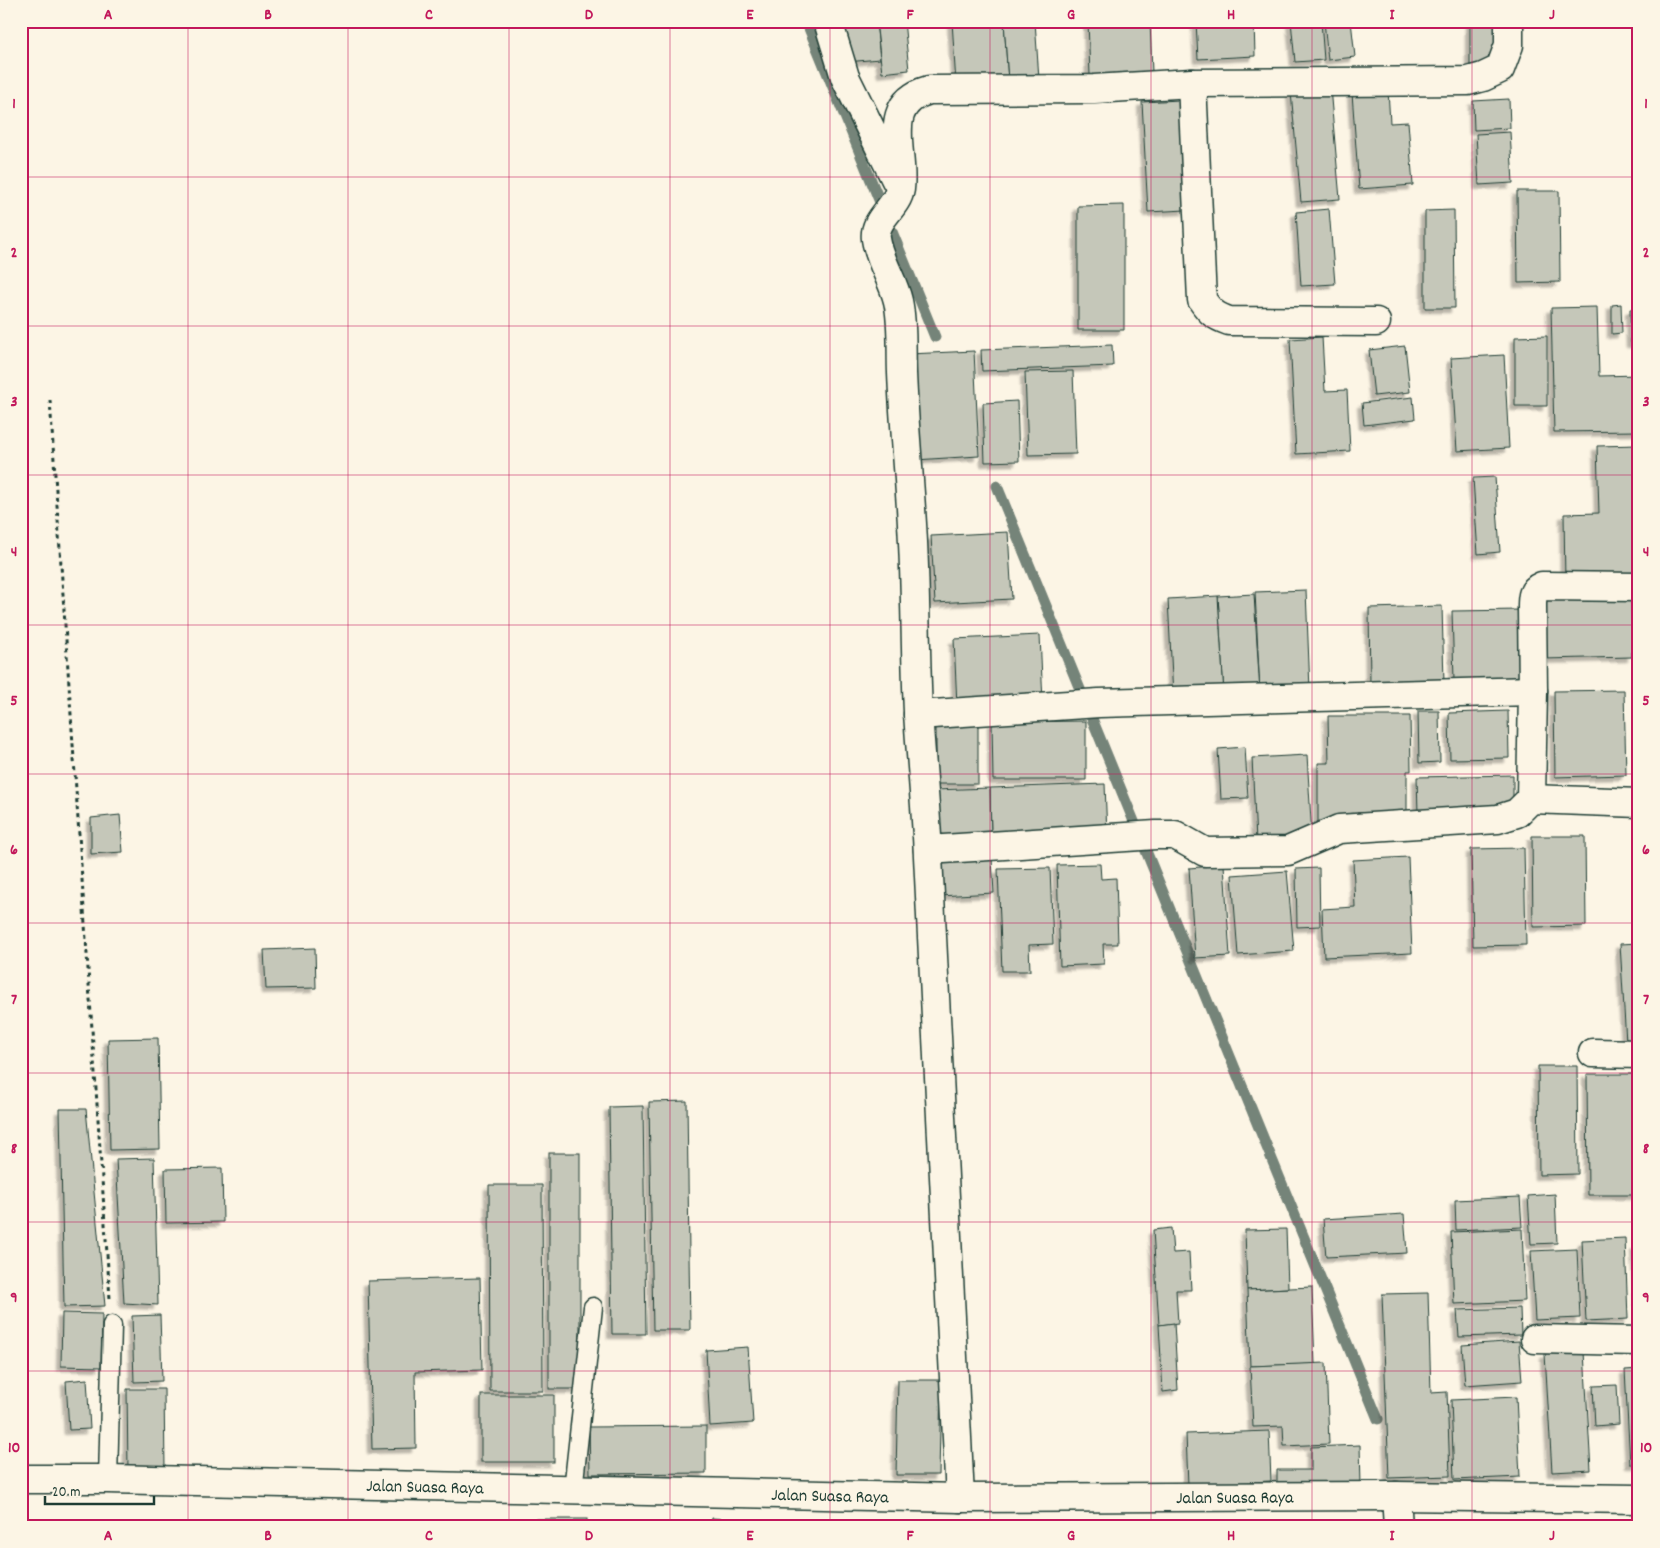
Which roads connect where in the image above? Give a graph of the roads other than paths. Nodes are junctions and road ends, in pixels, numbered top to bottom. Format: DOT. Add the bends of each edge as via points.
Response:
graph roads {
  1 [pos="828,21"];
  2 [pos="1509,21"];
  3 [pos="1192,84"];
  4 [pos="891,204"];
  5 [pos="1376,322"];
  6 [pos="1639,587"];
  7 [pos="1533,691"];
  8 [pos="918,715"];
  9 [pos="1530,799"];
  10 [pos="1639,803"];
  11 [pos="928,850"];
  12 [pos="1593,1053"];
  13 [pos="1639,1054"];
  14 [pos="593,1307"];
  15 [pos="112,1325"];
  16 [pos="1536,1339"];
  17 [pos="1639,1341"];
  18 [pos="21,1479"];
  19 [pos="108,1479"];
  20 [pos="573,1490"];
  21 [pos="1396,1496"];
  22 [pos="960,1498"];
  23 [pos="1639,1499"];
  24 [pos="1398,1527"];
  1 -- 4 [label="street"];
  2 -- 3 [label="street" via="1509,45 1500,69 1468,81"];
  3 -- 4 [label="street" via="1094,89 929,90 916,93 905,102 899,113"];
  3 -- 5 [label="street" via="1202,300 1209,310 1216,317 1229,321"];
  4 -- 8 [label="street" via="875,234 900,312"];
  6 -- 7 [label="street" via="1542,586 1534,591"];
  7 -- 8 [label="street" via="1099,703"];
  7 -- 9 [label="street"];
  8 -- 11 [label="street"];
  9 -- 10 [label="street"];
  9 -- 11 [label="street" via="1517,813 1508,817 1339,829 1288,851 1205,852 1175,835"];
  11 -- 22 [label="street"];
  12 -- 13 [label="street"];
  14 -- 20 [label="lane"];
  15 -- 19 [label="lane"];
  16 -- 17 [label="street"];
  18 -- 19 [label="street, Jalan Suasa Raya"];
  19 -- 20 [label="street, Jalan Suasa Raya"];
  20 -- 22 [label="street, Jalan Suasa Raya"];
  21 -- 22 [label="street, Jalan Suasa Raya"];
  21 -- 23 [label="street, Jalan Suasa Raya"];
  21 -- 24 [label="street"];
}
